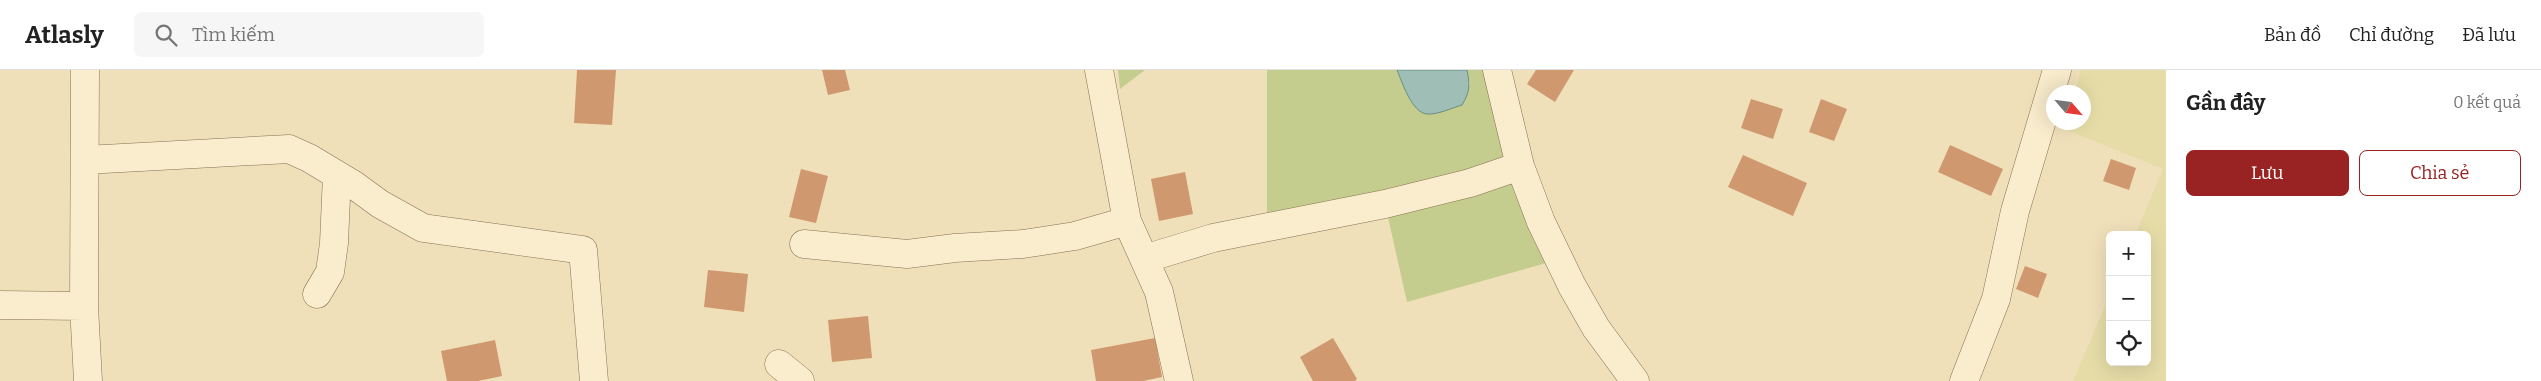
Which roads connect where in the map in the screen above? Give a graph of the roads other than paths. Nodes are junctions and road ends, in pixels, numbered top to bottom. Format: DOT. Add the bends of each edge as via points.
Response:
graph roads {
  1 [pos="84,70"];
  2 [pos="1099,70"];
  3 [pos="1497,70"];
  4 [pos="2057,70"];
  5 [pos="85,160"];
  6 [pos="1520,166"];
  7 [pos="337,175"];
  8 [pos="1127,221"];
  9 [pos="804,244"];
  10 [pos="1144,258"];
  11 [pos="317,294"];
  12 [pos="0,305"];
  13 [pos="84,306"];
  14 [pos="778,364"];
  15 [pos="88,381"];
  16 [pos="594,381"];
  17 [pos="800,381"];
  18 [pos="1179,381"];
  19 [pos="1635,381"];
  20 [pos="1964,381"];
  1 -- 5 [label="street"];
  2 -- 8 [label="street"];
  3 -- 6 [label="street"];
  4 -- 20 [label="street" via="2015,211 1996,299"];
  5 -- 7 [label="street" via="289,149"];
  5 -- 13 [label="street"];
  6 -- 10 [label="street" via="1470,183 1385,204 1213,238"];
  6 -- 19 [label="street" via="1541,222 1572,286 1596,328"];
  7 -- 11 [label="street" via="330,272"];
  7 -- 16 [label="street" via="423,228 583,250"];
  8 -- 9 [label="street" via="1075,236 1023,244 907,254"];
  8 -- 10 [label="street"];
  10 -- 18 [label="street" via="1159,292"];
  12 -- 13 [label="street"];
  13 -- 15 [label="street"];
  14 -- 17 [label="street"];
}
